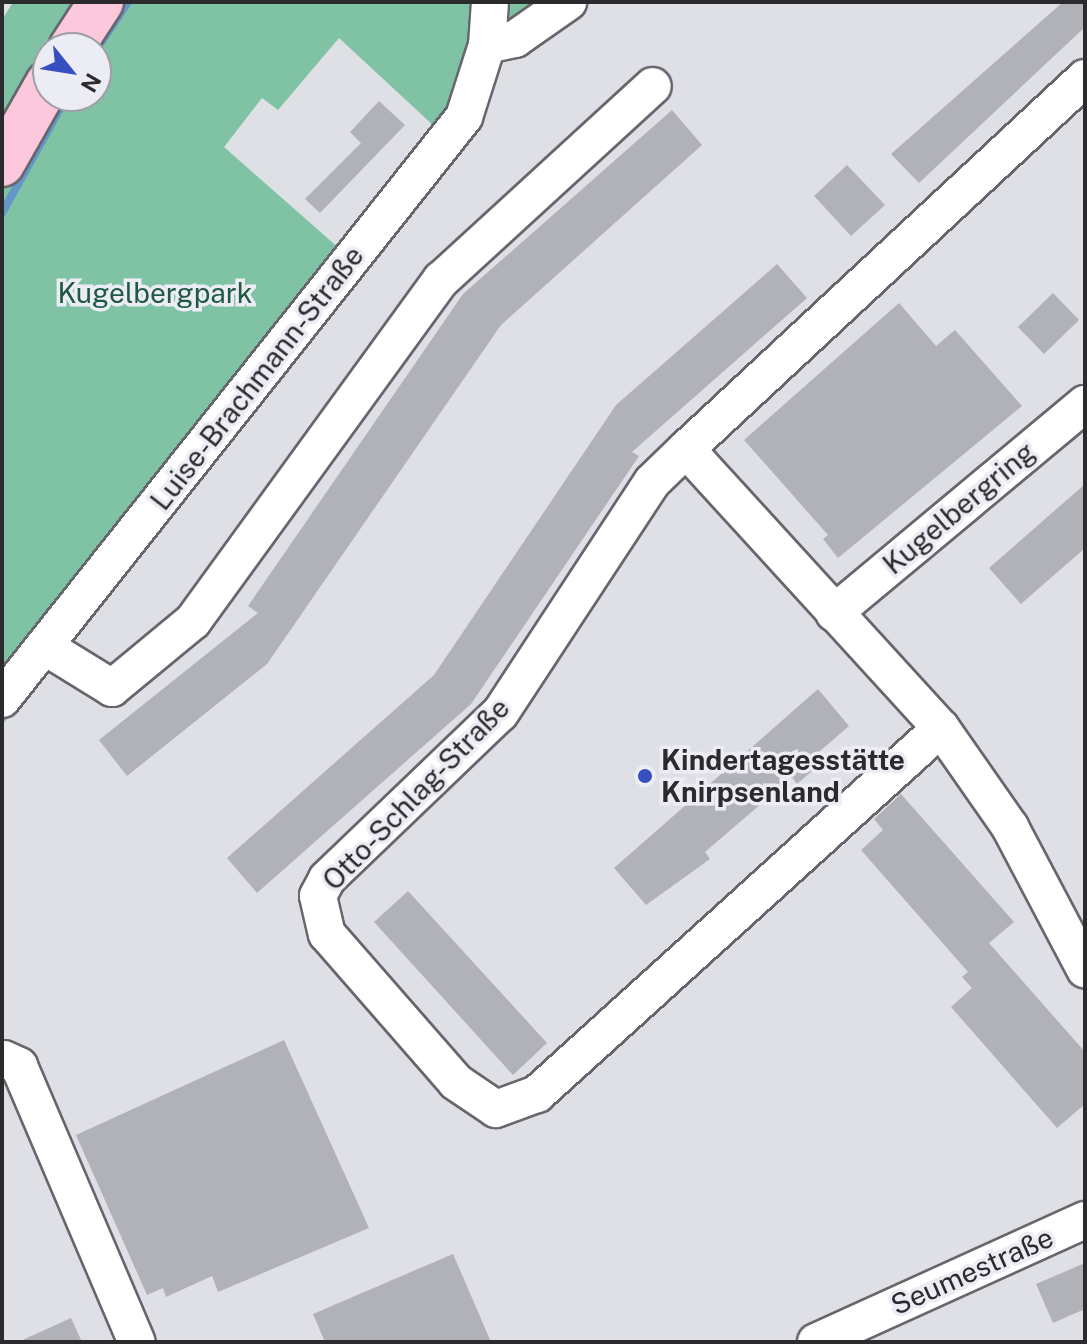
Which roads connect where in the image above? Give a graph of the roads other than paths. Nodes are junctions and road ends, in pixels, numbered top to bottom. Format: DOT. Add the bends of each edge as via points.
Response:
graph roads {
  1 [pos="101,2"];
  2 [pos="490,2"];
  3 [pos="568,2"];
  4 [pos="81,32"];
  5 [pos="487,45"];
  6 [pos="1085,78"];
  7 [pos="653,86"];
  8 [pos="32,111"];
  9 [pos="2,164"];
  10 [pos="1085,404"];
  11 [pos="686,449"];
  12 [pos="834,613"];
  13 [pos="44,646"];
  14 [pos="2,699"];
  15 [pos="941,728"];
  16 [pos="1081,948"];
  17 [pos="4,1059"];
  18 [pos="1085,1220"];
  19 [pos="137,1342"];
  20 [pos="816,1342"];
  1 -- 4 [label="main road"];
  2 -- 5 [label="street, Luise-Brachmann-Straße"];
  3 -- 5 [label="street" via="515,39"];
  5 -- 13 [label="street, Luise-Brachmann-Straße" via="464,117"];
  6 -- 11 [label="street, Otto-Schlag-Straße"];
  7 -- 13 [label="street" via="441,280 193,621 112,688"];
  8 -- 9 [label="main road"];
  10 -- 12 [label="street, Kugelbergring"];
  11 -- 12 [label="street"];
  11 -- 15 [label="street, Otto-Schlag-Straße" via="652,482 500,713 327,879 318,896 327,934 456,1082 496,1109 537,1094"];
  12 -- 15 [label="street"];
  13 -- 14 [label="street, Luise-Brachmann-Straße"];
  15 -- 16 [label="street" via="1010,827"];
  17 -- 19 [label="street" via="19,1066"];
  18 -- 20 [label="street, Seumestraße"];
}
